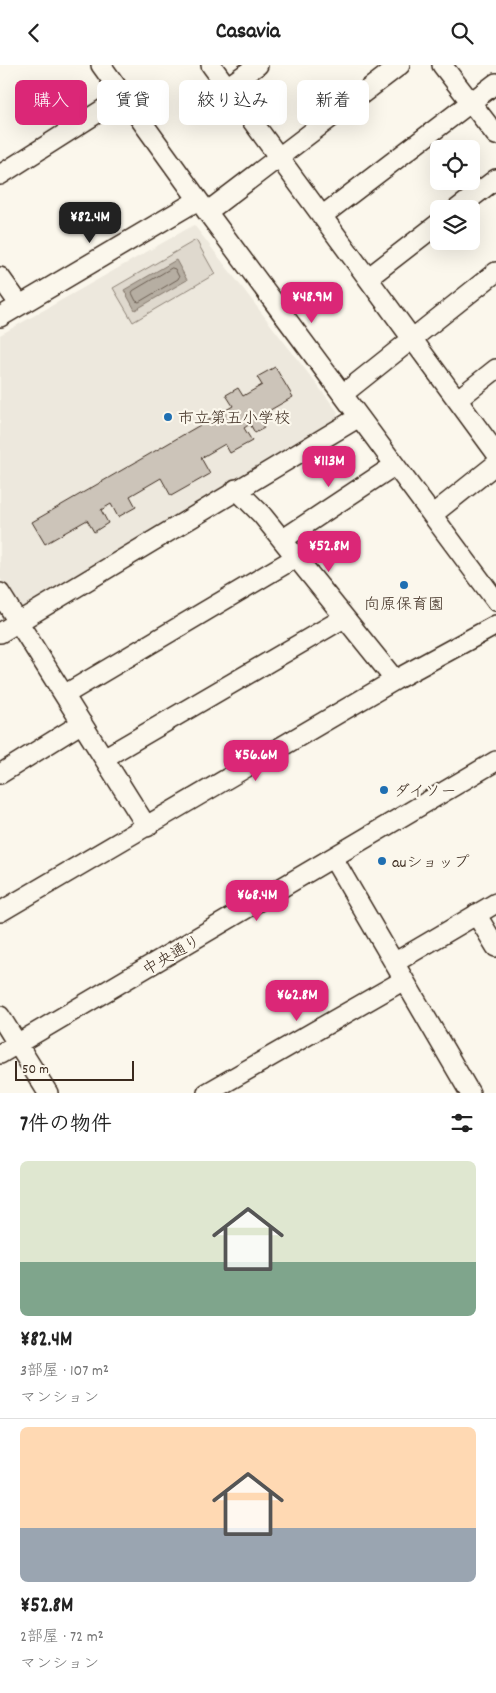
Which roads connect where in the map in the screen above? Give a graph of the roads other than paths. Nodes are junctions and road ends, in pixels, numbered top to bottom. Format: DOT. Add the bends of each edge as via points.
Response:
graph roads {
  1 [pos="101,65"];
  2 [pos="211,65"];
  3 [pos="258,65"];
  4 [pos="400,65"];
  5 [pos="442,65"];
  6 [pos="112,80"];
  7 [pos="222,80"];
  8 [pos="237,80"];
  9 [pos="496,83"];
  10 [pos="471,103"];
  11 [pos="97,113"];
  12 [pos="145,125"];
  13 [pos="255,125"];
  14 [pos="496,135"];
  15 [pos="280,158"];
  16 [pos="0,175"];
  17 [pos="496,179"];
  18 [pos="469,200"];
  19 [pos="203,206"];
  20 [pos="322,216"];
  21 [pos="430,230"];
  22 [pos="496,272"];
  23 [pos="0,277"];
  24 [pos="368,279"];
  25 [pos="20,305"];
  26 [pos="0,317"];
  27 [pos="413,340"];
  28 [pos="496,369"];
  29 [pos="343,394"];
  30 [pos="457,400"];
  31 [pos="360,417"];
  32 [pos="496,462"];
  33 [pos="395,465"];
  34 [pos="236,489"];
  35 [pos="432,515"];
  36 [pos="282,539"];
  37 [pos="296,558"];
  38 [pos="0,593"];
  39 [pos="496,601"];
  40 [pos="344,618"];
  41 [pos="18,622"];
  42 [pos="496,625"];
  43 [pos="0,633"];
  44 [pos="395,681"];
  45 [pos="64,695"];
  46 [pos="82,723"];
  47 [pos="104,758"];
  48 [pos="496,761"];
  49 [pos="0,774"];
  50 [pos="147,827"];
  51 [pos="333,858"];
  52 [pos="496,903"];
  53 [pos="0,912"];
  54 [pos="476,914"];
  55 [pos="496,947"];
  56 [pos="394,963"];
  57 [pos="404,980"];
  58 [pos="0,1016"];
  59 [pos="18,1043"];
  60 [pos="0,1054"];
  61 [pos="468,1092"];
  62 [pos="48,1093"];
  63 [pos="207,1093"];
  1 -- 6 [label="street"];
  2 -- 7 [label="street"];
  3 -- 8 [label="street"];
  4 -- 15 [label="street"];
  5 -- 10 [label="street"];
  9 -- 10 [label="street"];
  10 -- 14 [label="street"];
  10 -- 20 [label="street"];
  11 -- 16 [label="street"];
  12 -- 19 [label="street"];
  13 -- 15 [label="street"];
  15 -- 19 [label="street"];
  15 -- 20 [label="street"];
  17 -- 18 [label="street"];
  19 -- 25 [label="street"];
  19 -- 29 [label="street"];
  20 -- 24 [label="street"];
  21 -- 24 [label="street"];
  22 -- 27 [label="street"];
  23 -- 25 [label="street"];
  24 -- 27 [label="street"];
  25 -- 26 [label="street"];
  27 -- 29 [label="street"];
  27 -- 30 [label="street"];
  28 -- 30 [label="street"];
  29 -- 31 [label="street"];
  30 -- 32 [label="street"];
  31 -- 33 [label="street"];
  31 -- 34 [label="street"];
  32 -- 35 [label="street"];
  33 -- 35 [label="street"];
  33 -- 36 [label="street"];
  34 -- 36 [label="street"];
  34 -- 41 [label="street"];
  35 -- 39 [label="street"];
  36 -- 37 [label="street"];
  37 -- 40 [label="street"];
  37 -- 45 [label="street"];
  38 -- 41 [label="street"];
  40 -- 44 [label="street"];
  40 -- 47 [label="street"];
  41 -- 43 [label="street"];
  41 -- 45 [label="street"];
  42 -- 44 [label="street"];
  44 -- 50 [label="street"];
  45 -- 46 [label="street"];
  46 -- 47 [label="street"];
  46 -- 49 [label="street"];
  47 -- 50 [label="street"];
  48 -- 51 [label="street, 中央通り"];
  50 -- 53 [label="street"];
  51 -- 56 [label="street"];
  51 -- 59 [label="street, 中央通り"];
  52 -- 54 [label="street"];
  54 -- 55 [label="street"];
  54 -- 56 [label="street"];
  56 -- 57 [label="street"];
  57 -- 61 [label="street"];
  57 -- 63 [label="street"];
  58 -- 59 [label="street"];
  59 -- 60 [label="street, 中央通り"];
  59 -- 62 [label="street"];
}
